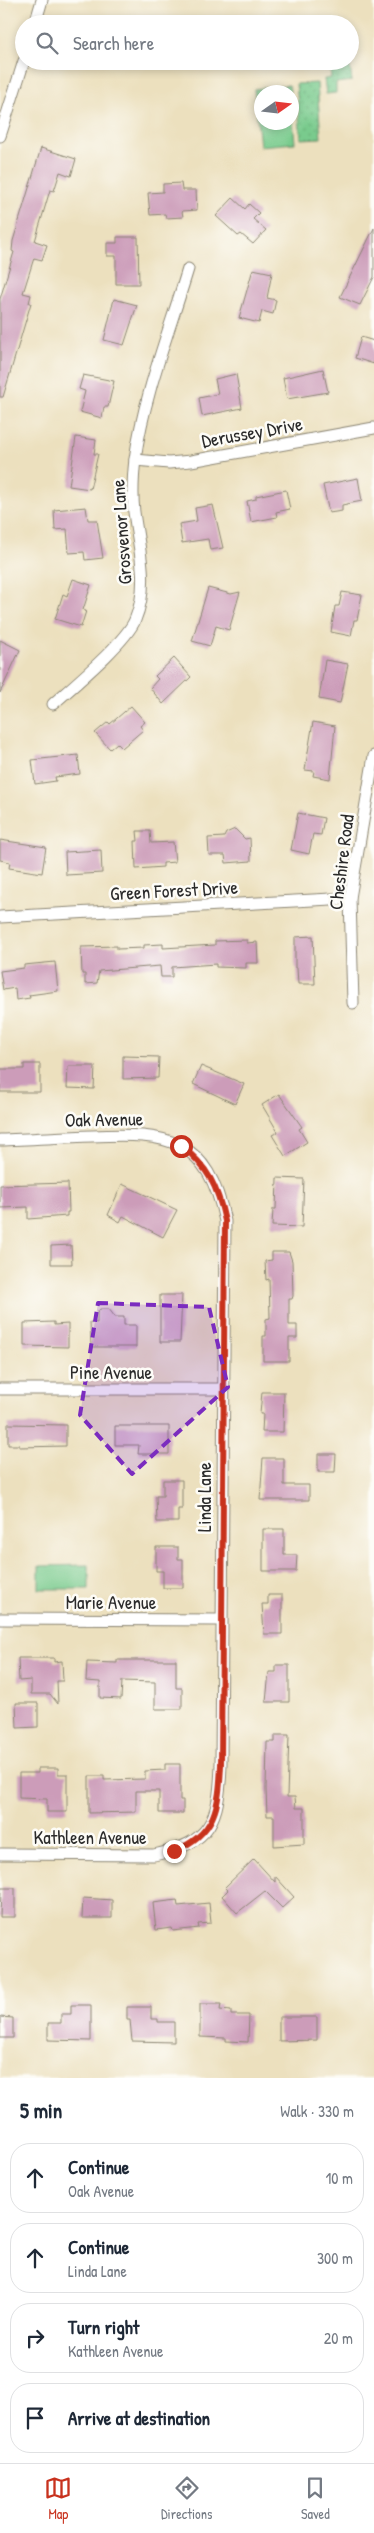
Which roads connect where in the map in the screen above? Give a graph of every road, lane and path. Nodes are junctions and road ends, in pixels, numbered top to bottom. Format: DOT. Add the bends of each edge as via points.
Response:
graph roads {
  1 [pos="42,0"];
  2 [pos="38,15"];
  3 [pos="21,70"];
  4 [pos="0,136"];
  5 [pos="188,270"];
  6 [pos="374,428"];
  7 [pos="135,460"];
  8 [pos="53,704"];
  9 [pos="374,756"];
  10 [pos="350,898"];
  11 [pos="0,917"];
  12 [pos="353,1003"];
  13 [pos="0,1140"];
  14 [pos="201,1163"];
  15 [pos="0,1389"];
  16 [pos="222,1389"];
  17 [pos="0,1619"];
  18 [pos="221,1620"];
  19 [pos="204,1833"];
  20 [pos="0,1854"];
  1 -- 2 [label="street"];
  3 -- 4 [label="street"];
  5 -- 7 [label="street, Grosvenor Lane" via="147,403"];
  6 -- 7 [label="street, Derussey Drive" via="191,461"];
  7 -- 8 [label="street, Grosvenor Lane" via="132,492 143,569 141,605 134,623 122,639"];
  9 -- 10 [label="street, Cheshire Road"];
  10 -- 11 [label="street, Green Forest Drive"];
  10 -- 12 [label="street, Cheshire Road"];
  13 -- 14 [label="street, Oak Avenue" via="136,1133 168,1140 181,1146"];
  14 -- 16 [label="street, Linda Lane" via="214,1181 225,1221"];
  15 -- 16 [label="street, Pine Avenue"];
  16 -- 18 [label="street, Linda Lane"];
  17 -- 18 [label="street, Marie Avenue"];
  18 -- 19 [label="street, Linda Lane" via="220,1785 217,1807"];
  19 -- 20 [label="street, Kathleen Avenue" via="190,1844 154,1855"];
}
